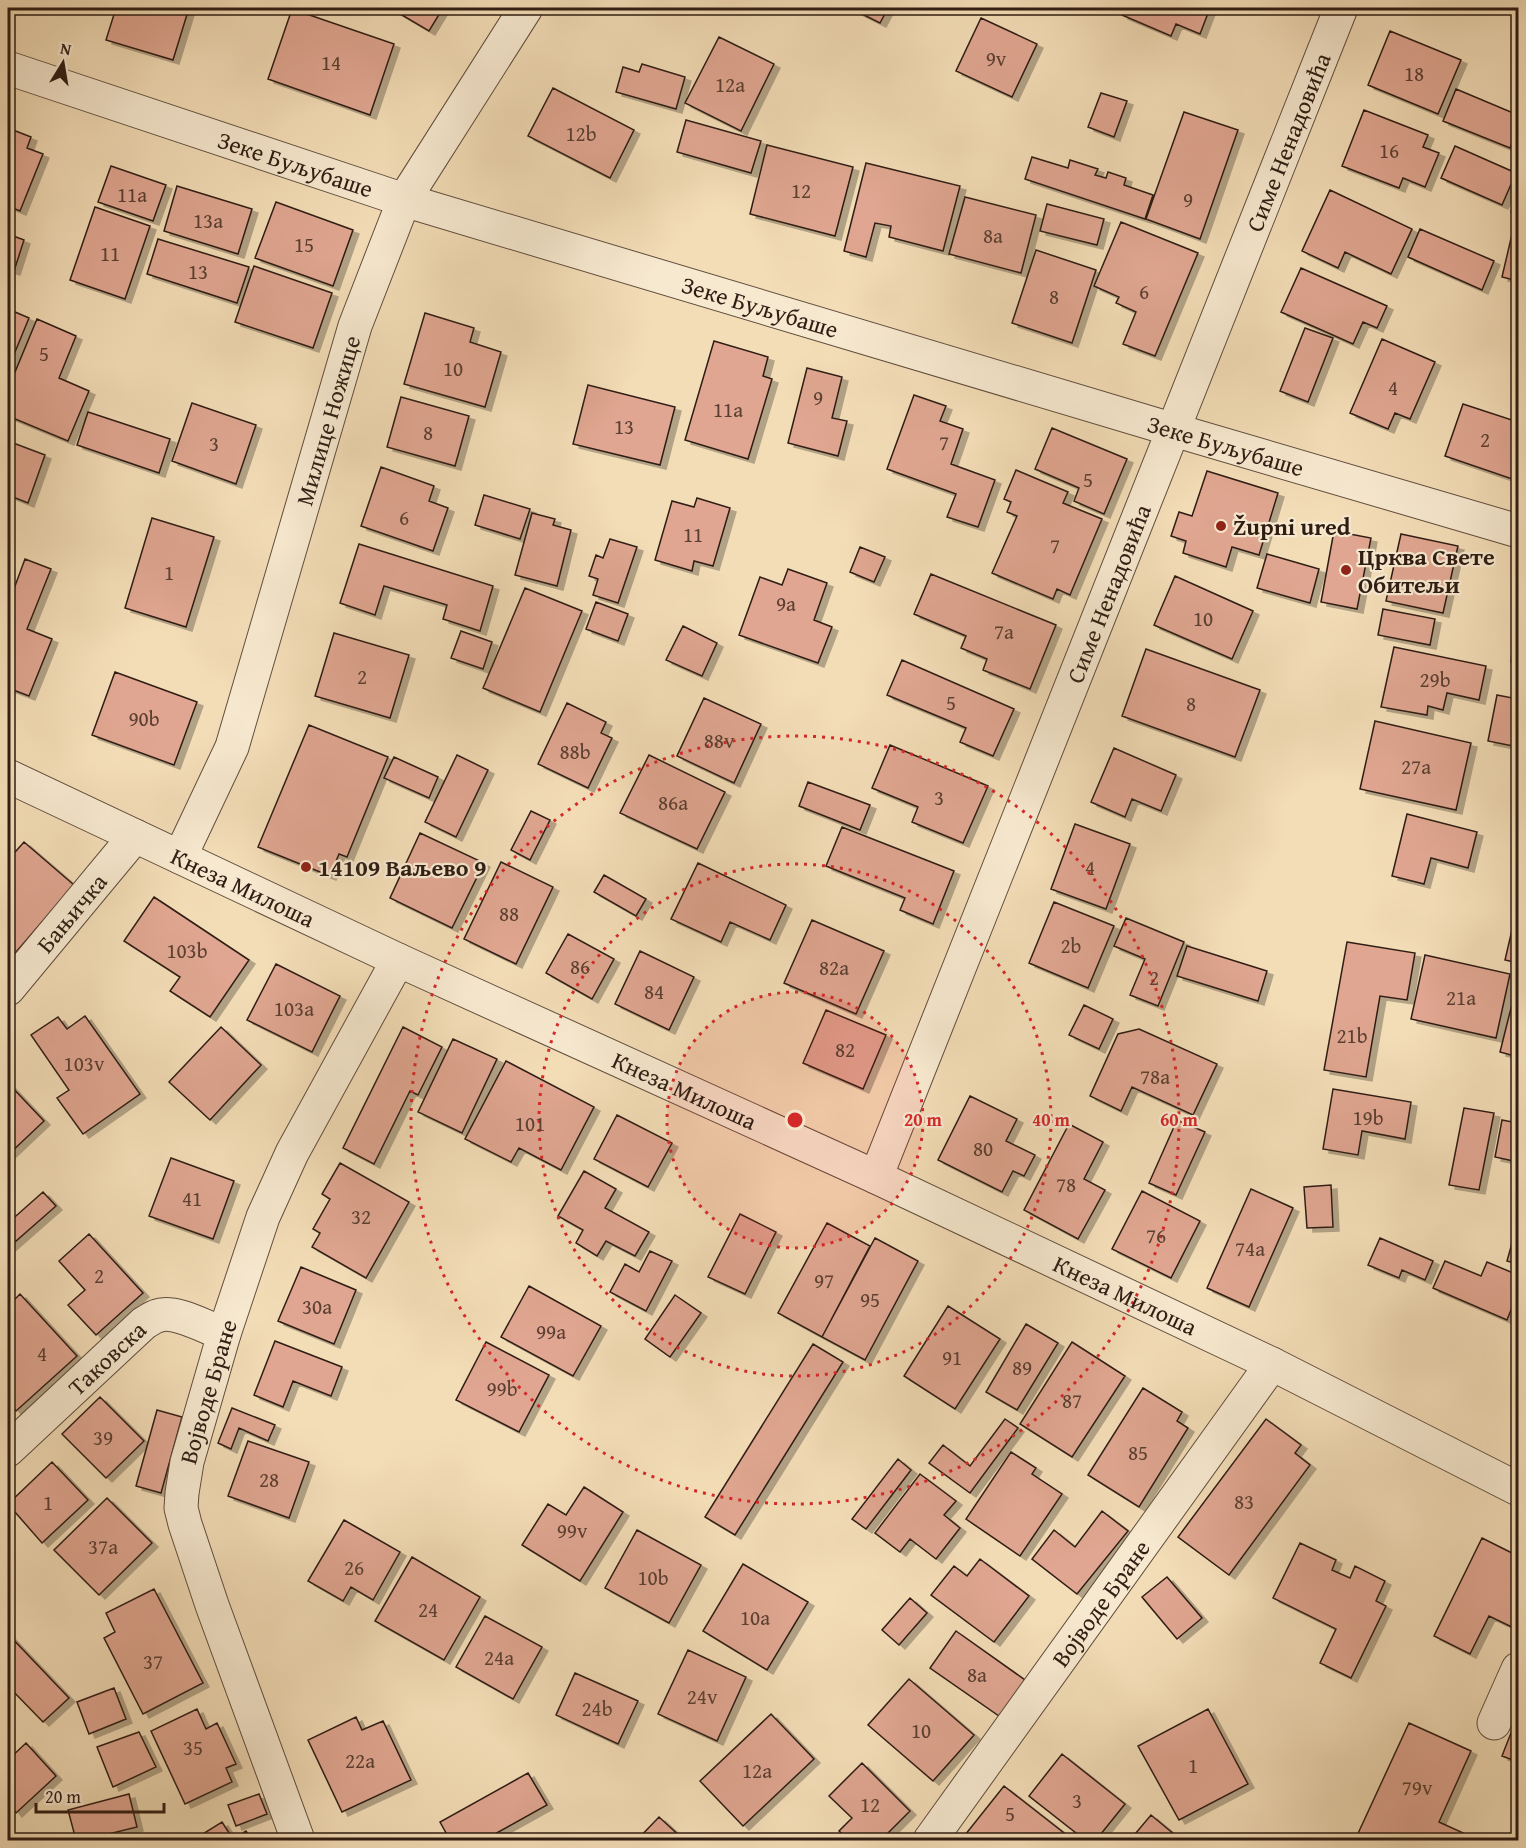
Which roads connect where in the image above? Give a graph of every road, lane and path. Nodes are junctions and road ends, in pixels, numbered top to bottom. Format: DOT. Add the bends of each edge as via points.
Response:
graph roads {
  1 [pos="526,8"];
  2 [pos="1341,8"];
  3 [pos="8,68"];
  4 [pos="404,200"];
  5 [pos="1174,430"];
  6 [pos="1518,531"];
  7 [pos="8,776"];
  8 [pos="135,836"];
  9 [pos="180,857"];
  10 [pos="398,960"];
  11 [pos="8,989"];
  12 [pos="876,1177"];
  13 [pos="224,1334"];
  14 [pos="1272,1364"];
  15 [pos="8,1450"];
  16 [pos="1518,1489"];
  17 [pos="1518,1669"];
  18 [pos="1494,1723"];
  19 [pos="298,1840"];
  20 [pos="930,1840"];
  1 -- 4 [label="street, Милице Ножице"];
  2 -- 5 [label="street, Симе Ненадовића"];
  3 -- 4 [label="street, Зеке Буљубаше"];
  4 -- 5 [label="street, Зеке Буљубаше"];
  4 -- 9 [label="street, Милице Ножице" via="355,326 232,747"];
  5 -- 6 [label="street, Зеке Буљубаше"];
  5 -- 12 [label="street, Симе Ненадовића"];
  7 -- 8 [label="street, Кнеза Милоша"];
  8 -- 9 [label="street, Кнеза Милоша"];
  8 -- 11 [label="street, Бањичка"];
  9 -- 10 [label="street, Кнеза Милоша"];
  10 -- 12 [label="street, Кнеза Милоша"];
  10 -- 13 [label="street, Војводе Бране" via="292,1153 263,1217"];
  12 -- 14 [label="street, Кнеза Милоша"];
  13 -- 15 [label="street, Таковска" via="178,1316 158,1315 144,1323"];
  13 -- 19 [label="street, Војводе Бране" via="187,1462 182,1508 212,1605"];
  14 -- 16 [label="street, Кнеза Милоша"];
  14 -- 20 [label="street, Војводе Бране"];
  17 -- 18 [label="street"];
}
